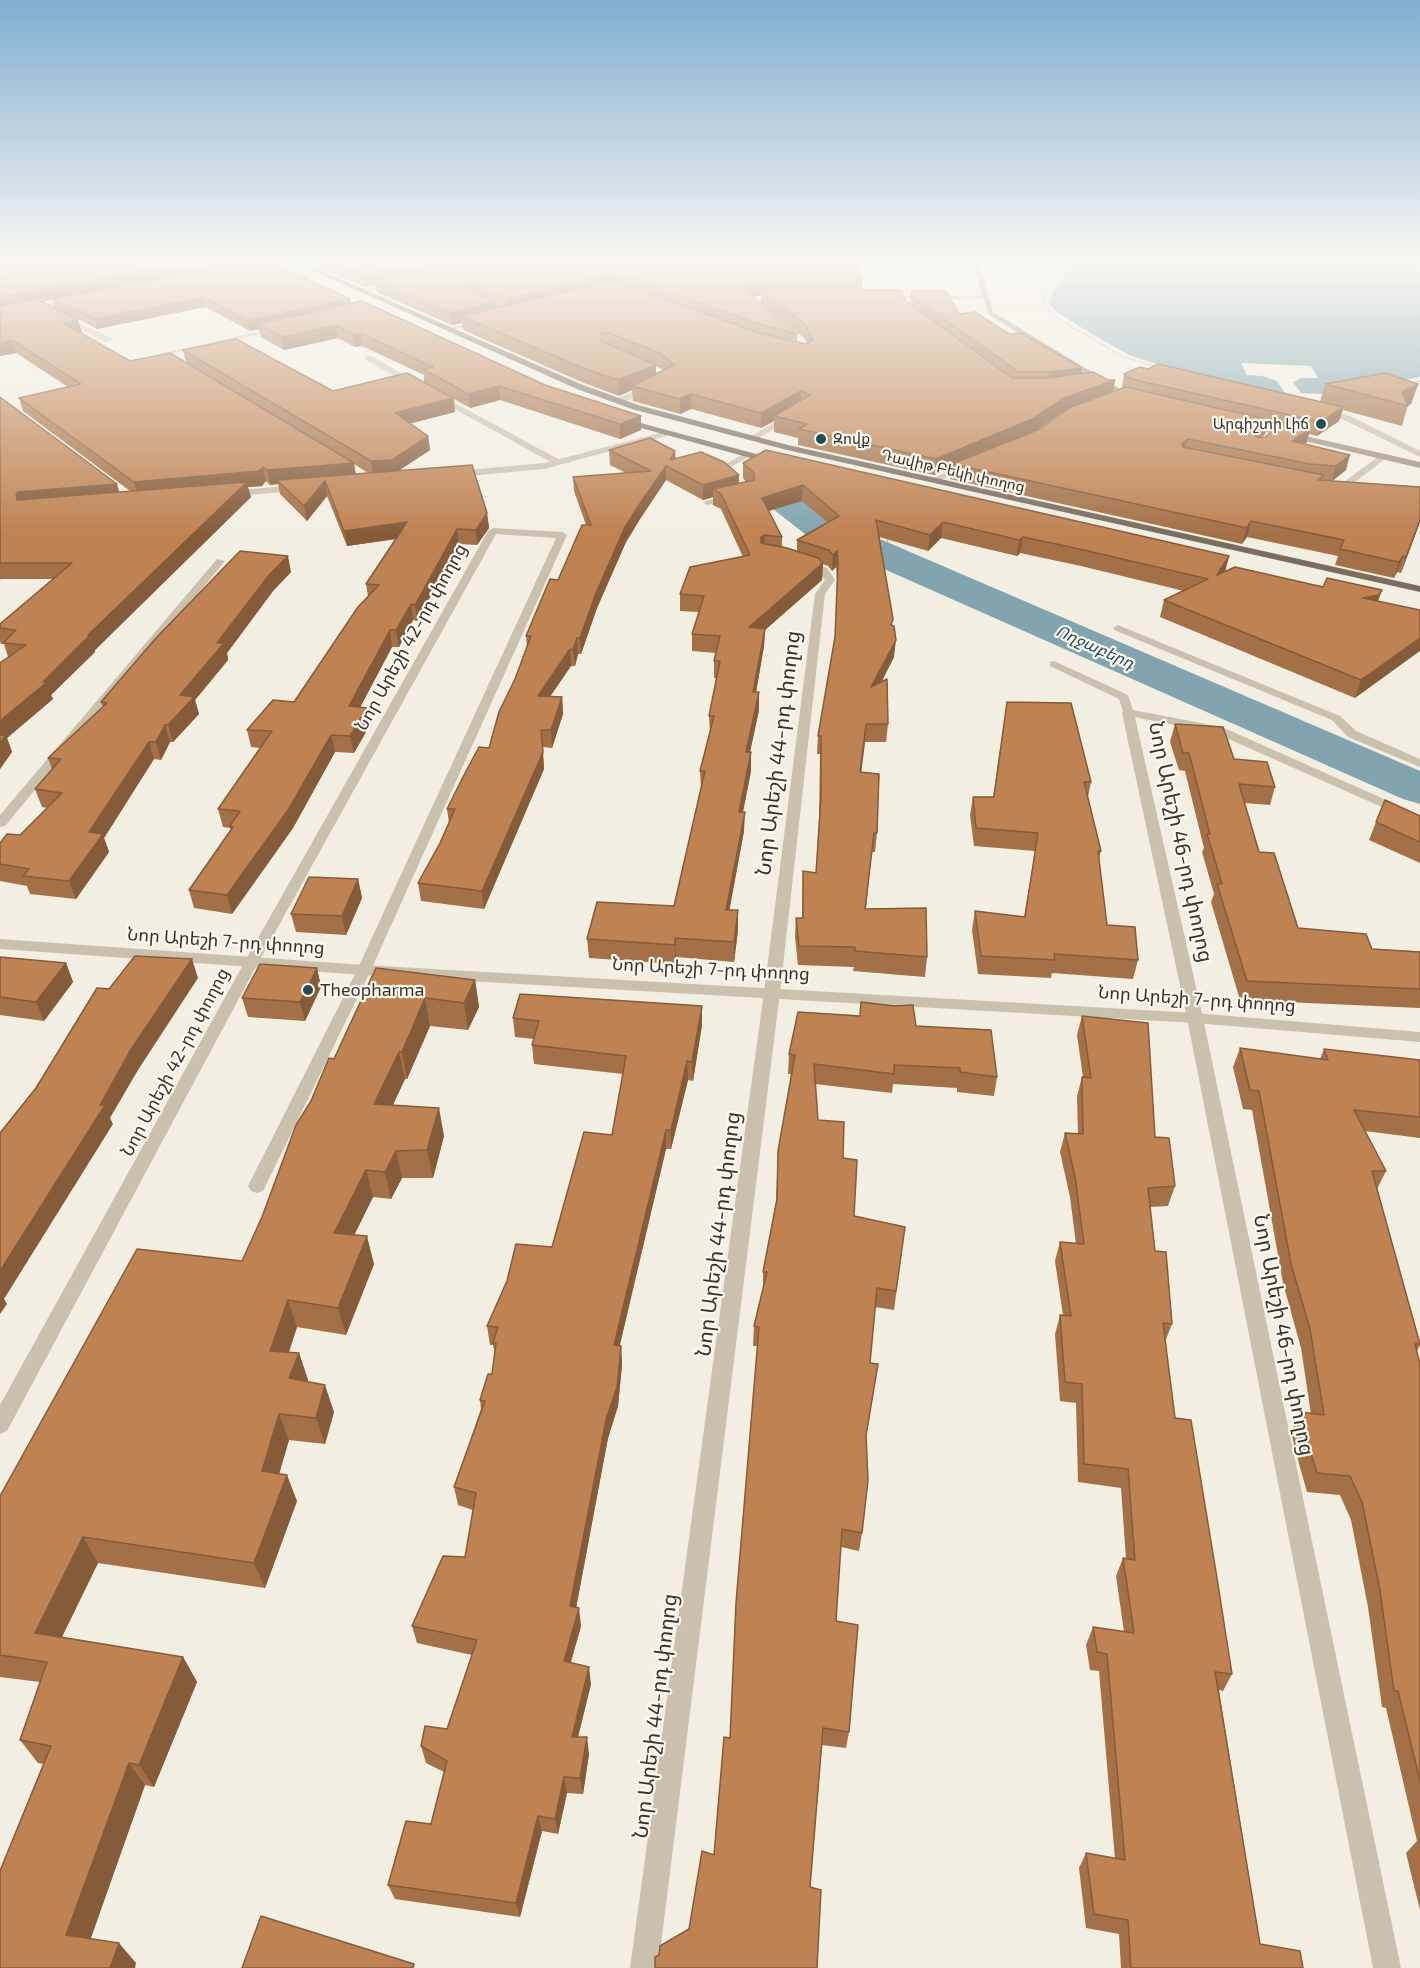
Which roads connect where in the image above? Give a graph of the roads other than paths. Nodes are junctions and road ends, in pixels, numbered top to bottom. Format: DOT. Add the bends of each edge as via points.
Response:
graph roads {
  1 [pos="173,352"];
  2 [pos="500,352"];
  3 [pos="1054,352"];
  4 [pos="369,358"];
  5 [pos="626,359"];
  6 [pos="173,360"];
  7 [pos="1104,382"];
  8 [pos="1093,384"];
  9 [pos="1125,396"];
  10 [pos="1115,399"];
  11 [pos="619,401"];
  12 [pos="1147,401"];
  13 [pos="1315,407"];
  14 [pos="803,410"];
  15 [pos="615,417"];
  16 [pos="1234,422"];
  17 [pos="667,433"];
  18 [pos="752,438"];
  19 [pos="1420,454"];
  20 [pos="748,455"];
  21 [pos="1382,457"];
  22 [pos="983,460"];
  23 [pos="559,463"];
  24 [pos="782,464"];
  25 [pos="1420,465"];
  26 [pos="441,476"];
  27 [pos="933,480"];
  28 [pos="1325,485"];
  29 [pos="314,487"];
  30 [pos="219,495"];
  31 [pos="708,502"];
  32 [pos="788,559"];
  33 [pos="220,561"];
  34 [pos="1420,589"];
  35 [pos="1118,628"];
  36 [pos="1054,664"];
  37 [pos="1128,713"];
  38 [pos="1420,763"];
  39 [pos="1420,820"];
  40 [pos="0,823"];
  41 [pos="0,944"];
  42 [pos="251,963"];
  43 [pos="364,970"];
  44 [pos="772,992"];
  45 [pos="1195,1018"];
  46 [pos="1420,1037"];
  47 [pos="257,1186"];
  48 [pos="0,1425"];
  49 [pos="645,1968"];
  50 [pos="1387,1968"];
  1 -- 6 [label="street" via="163,354"];
  2 -- 11 [label="main road, Դավիթ Բեկի փողոց"];
  3 -- 7 [label="main road"];
  4 -- 23 [label="street"];
  5 -- 11 [label="street" via="668,380"];
  7 -- 8 [label="street"];
  7 -- 9 [label="main road"];
  9 -- 10 [label="street"];
  9 -- 12 [label="main road"];
  11 -- 18 [label="main road, Դավիթ Բեկի փողոց"];
  13 -- 19 [label="street" via="1347,418"];
  14 -- 18 [label="street"];
  15 -- 17 [label="main road"];
  16 -- 21 [label="main road" via="1274,435"];
  17 -- 20 [label="main road"];
  17 -- 23 [label="street"];
  18 -- 27 [label="main road, Դավիթ Բեկի փողոց"];
  20 -- 24 [label="main road"];
  20 -- 31 [label="street" via="723,468 740,491"];
  21 -- 25 [label="main road"];
  21 -- 28 [label="street" via="1344,487"];
  22 -- 27 [label="street"];
  23 -- 26 [label="street"];
  27 -- 34 [label="main road, Դավիթ Բեկի փողոց"];
  29 -- 30 [label="street"];
  32 -- 44 [label="street, Նոր Արեշի 44-րդ փողոց" via="823,570 830,580 820,594"];
  33 -- 40 [label="street"];
  35 -- 38 [label="street" via="1336,718 1352,734"];
  36 -- 37 [label="street" via="1125,698"];
  37 -- 39 [label="street" via="1218,730"];
  37 -- 45 [label="street, Նոր Արեշի 46-րդ փողոց"];
  41 -- 42 [label="street, Նոր Արեշի 7-րդ փողոց"];
  42 -- 43 [label="street, Նոր Արեշի 7-րդ փողոց"];
  42 -- 43 [label="street, Նոր Արեշի 42-րդ փողոց" via="493,531 562,535"];
  42 -- 48 [label="street, Նոր Արեշի 42-րդ փողոց"];
  43 -- 44 [label="street, Նոր Արեշի 7-րդ փողոց"];
  43 -- 47 [label="street"];
  44 -- 45 [label="street, Նոր Արեշի 7-րդ փողոց"];
  44 -- 49 [label="street, Նոր Արեշի 44-րդ փողոց"];
  45 -- 46 [label="street, Նոր Արեշի 7-րդ փողոց"];
  45 -- 50 [label="street, Նոր Արեշի 46-րդ փողոց"];
}
